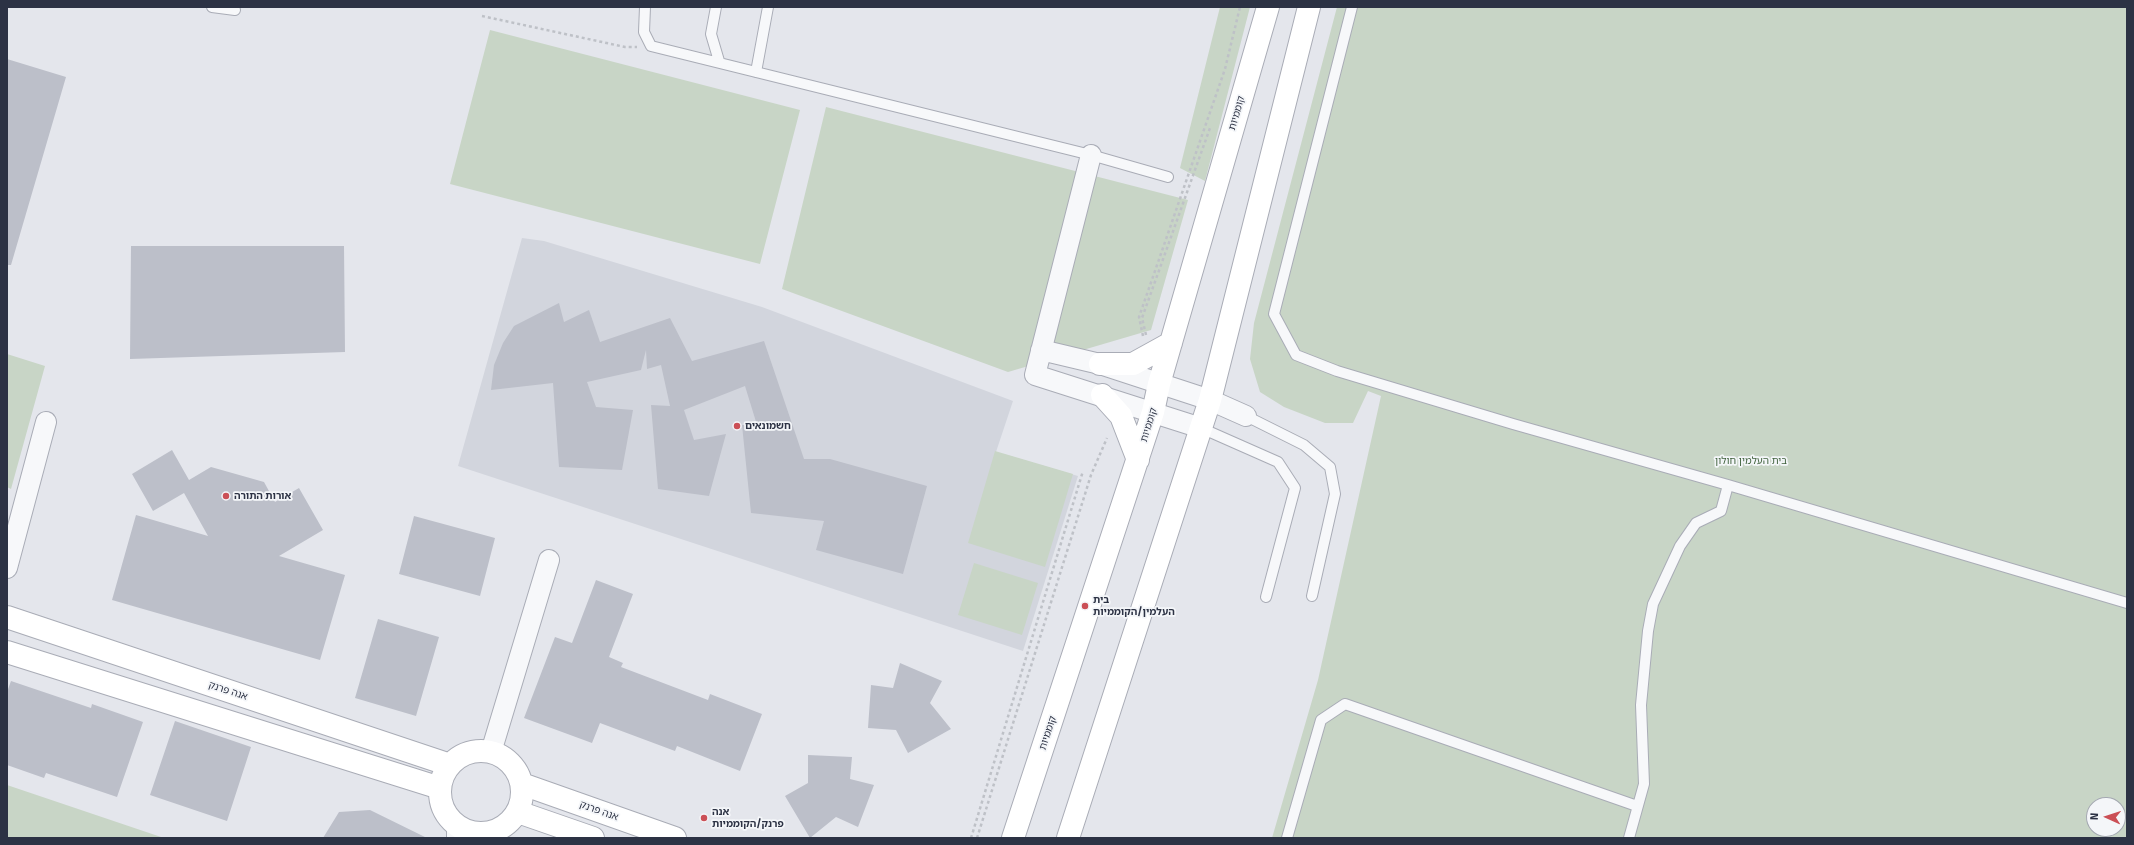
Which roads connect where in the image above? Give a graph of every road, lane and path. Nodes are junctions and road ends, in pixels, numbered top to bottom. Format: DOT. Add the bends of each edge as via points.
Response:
graph roads {
  1 [pos="212,7"];
  2 [pos="644,7"];
  3 [pos="716,7"];
  4 [pos="768,7"];
  5 [pos="1240,7"];
  6 [pos="1268,7"];
  7 [pos="1309,7"];
  8 [pos="1352,7"];
  9 [pos="235,10"];
  10 [pos="482,16"];
  11 [pos="652,46"];
  12 [pos="719,61"];
  13 [pos="756,72"];
  14 [pos="1212,123"];
  15 [pos="1091,155"];
  16 [pos="1168,177"];
  17 [pos="1171,343"];
  18 [pos="1041,350"];
  19 [pos="1150,355"];
  20 [pos="1100,364"];
  21 [pos="1159,384"];
  22 [pos="1102,395"];
  23 [pos="1210,400"];
  24 [pos="1153,412"];
  25 [pos="1246,416"];
  26 [pos="46,422"];
  27 [pos="1201,428"];
  28 [pos="1108,435"];
  29 [pos="1138,460"];
  30 [pos="1083,471"];
  31 [pos="1728,485"];
  32 [pos="549,560"];
  33 [pos="7,568"];
  34 [pos="1312,596"];
  35 [pos="1266,597"];
  36 [pos="2127,603"];
  37 [pos="7,617"];
  38 [pos="7,652"];
  39 [pos="491,752"];
  40 [pos="450,764"];
  41 [pos="522,784"];
  42 [pos="440,788"];
  43 [pos="1637,806"];
  44 [pos="518,812"];
  45 [pos="457,832"];
  46 [pos="480,836"];
  47 [pos="593,838"];
  48 [pos="675,838"];
  49 [pos="971,838"];
  50 [pos="977,838"];
  51 [pos="1013,838"];
  52 [pos="1068,838"];
  53 [pos="1286,838"];
  54 [pos="1628,838"];
  1 -- 9 [label="lane"];
  2 -- 11 [label="lane" via="644,32"];
  3 -- 12 [label="lane" via="711,34"];
  4 -- 13 [label="lane"];
  5 -- 19 [label="path" via="1225,69 1139,317"];
  6 -- 17 [label="main road, קוממיות"];
  7 -- 23 [label="main road"];
  8 -- 31 [label="lane" via="1274,314 1296,355 1337,371"];
  10 -- 11 [label="path" via="625,47"];
  11 -- 12 [label="lane"];
  12 -- 13 [label="lane"];
  13 -- 15 [label="lane"];
  14 -- 19 [label="path" via="1142,318"];
  15 -- 16 [label="lane"];
  15 -- 18 [label="street"];
  17 -- 19 [label="main road"];
  17 -- 21 [label="main road, קוממיות"];
  18 -- 20 [label="street"];
  18 -- 22 [label="street" via="1035,375"];
  19 -- 20 [label="main road" via="1133,364"];
  20 -- 21 [label="street"];
  21 -- 23 [label="street"];
  21 -- 24 [label="main road, קוממיות"];
  22 -- 24 [label="street"];
  22 -- 29 [label="main road" via="1121,416"];
  23 -- 25 [label="street"];
  23 -- 27 [label="main road"];
  24 -- 27 [label="street"];
  24 -- 29 [label="main road, קוממיות"];
  25 -- 34 [label="lane" via="1304,445 1330,467 1335,494"];
  26 -- 33 [label="street"];
  27 -- 35 [label="lane" via="1278,462 1295,488"];
  27 -- 52 [label="main road"];
  28 -- 50 [label="path" via="1091,475"];
  29 -- 51 [label="main road, קוממיות"];
  30 -- 49 [label="path"];
  31 -- 36 [label="lane"];
  31 -- 43 [label="lane" via="1721,511 1696,523 1680,546 1653,604 1641,704 1644,784"];
  32 -- 39 [label="street"];
  37 -- 40 [label="main road, אנה פרנק"];
  38 -- 42 [label="main road"];
  39 -- 40 [label="main road" via="475,750 461,755"];
  39 -- 41 [label="main road" via="507,759 517,770"];
  40 -- 42 [label="main road" via="442,777"];
  41 -- 44 [label="main road" via="523,798"];
  41 -- 48 [label="main road, אנה פרנק"];
  42 -- 45 [label="main road" via="441,802"];
  43 -- 53 [label="lane" via="1345,704 1321,720"];
  43 -- 54 [label="lane"];
  44 -- 46 [label="main road" via="502,828"];
  44 -- 47 [label="main road"];
  45 -- 46 [label="main road" via="470,832"];
}
